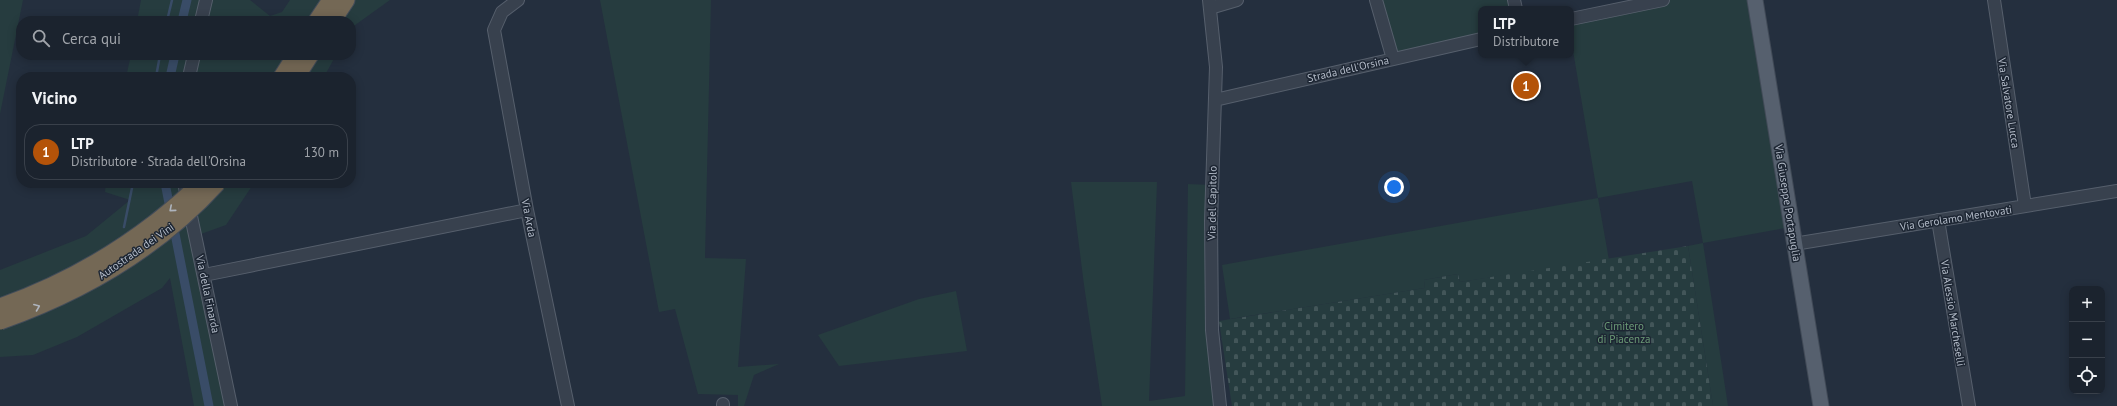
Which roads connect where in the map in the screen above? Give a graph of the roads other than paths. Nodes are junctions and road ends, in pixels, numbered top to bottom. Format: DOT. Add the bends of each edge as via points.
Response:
graph roads {
  1 [pos="206,0"];
  2 [pos="331,0"];
  3 [pos="346,0"];
  4 [pos="518,0"];
  5 [pos="1237,0"];
  6 [pos="1376,0"];
  7 [pos="1663,0"];
  8 [pos="1755,0"];
  9 [pos="1766,0"];
  10 [pos="1994,0"];
  11 [pos="1210,4"];
  12 [pos="202,16"];
  13 [pos="321,16"];
  14 [pos="335,16"];
  15 [pos="1574,18"];
  16 [pos="1478,39"];
  17 [pos="1393,59"];
  18 [pos="193,60"];
  19 [pos="293,60"];
  20 [pos="307,60"];
  21 [pos="190,72"];
  22 [pos="285,72"];
  23 [pos="299,72"];
  24 [pos="1215,100"];
  25 [pos="185,188"];
  26 [pos="194,188"];
  27 [pos="211,188"];
  28 [pos="2117,191"];
  29 [pos="2025,206"];
  30 [pos="527,210"];
  31 [pos="1938,220"];
  32 [pos="1800,243"];
  33 [pos="204,275"];
  34 [pos="0,307"];
  35 [pos="0,321"];
  36 [pos="231,406"];
  37 [pos="568,406"];
  38 [pos="1220,406"];
  39 [pos="1820,406"];
  40 [pos="1831,406"];
  41 [pos="1968,406"];
  1 -- 12 [label="street"];
  2 -- 13 [label="highway"];
  3 -- 14 [label="highway"];
  4 -- 30 [label="street, Via Arda" via="502,12 494,30"];
  5 -- 11 [label="street"];
  6 -- 17 [label="street"];
  7 -- 15 [label="street"];
  8 -- 32 [label="main road, Via Giuseppe Portapuglia"];
  9 -- 32 [label="main road, Via Giuseppe Portapuglia"];
  10 -- 29 [label="street, Via Salvatore Lucca"];
  11 -- 24 [label="street, Via del Capitolo" via="1216,67"];
  16 -- 17 [label="street, Strada dell'Orsina"];
  17 -- 24 [label="street, Strada dell'Orsina"];
  18 -- 21 [label="street"];
  19 -- 22 [label="highway"];
  20 -- 23 [label="highway"];
  24 -- 38 [label="street, Via del Capitolo" via="1211,221 1212,330"];
  25 -- 33 [label="street, Via della Finarda"];
  26 -- 34 [label="highway, Autostrada dei Vini, one-way, bridge" via="150,227 96,265 61,283"];
  35 -- 27 [label="highway, Autostrada dei Vini, one-way, bridge" via="62,297 123,263 182,217"];
  28 -- 29 [label="street, Via Gerolamo Mentovati"];
  29 -- 31 [label="street, Via Gerolamo Mentovati"];
  30 -- 33 [label="street"];
  30 -- 37 [label="street, Via Arda"];
  31 -- 32 [label="street, Via Gerolamo Mentovati"];
  31 -- 41 [label="street, Via Alessio Marcheselli"];
  32 -- 39 [label="main road, Via Giuseppe Portapuglia"];
  32 -- 40 [label="main road, Via Giuseppe Portapuglia"];
  33 -- 36 [label="street, Via della Finarda"];
}
